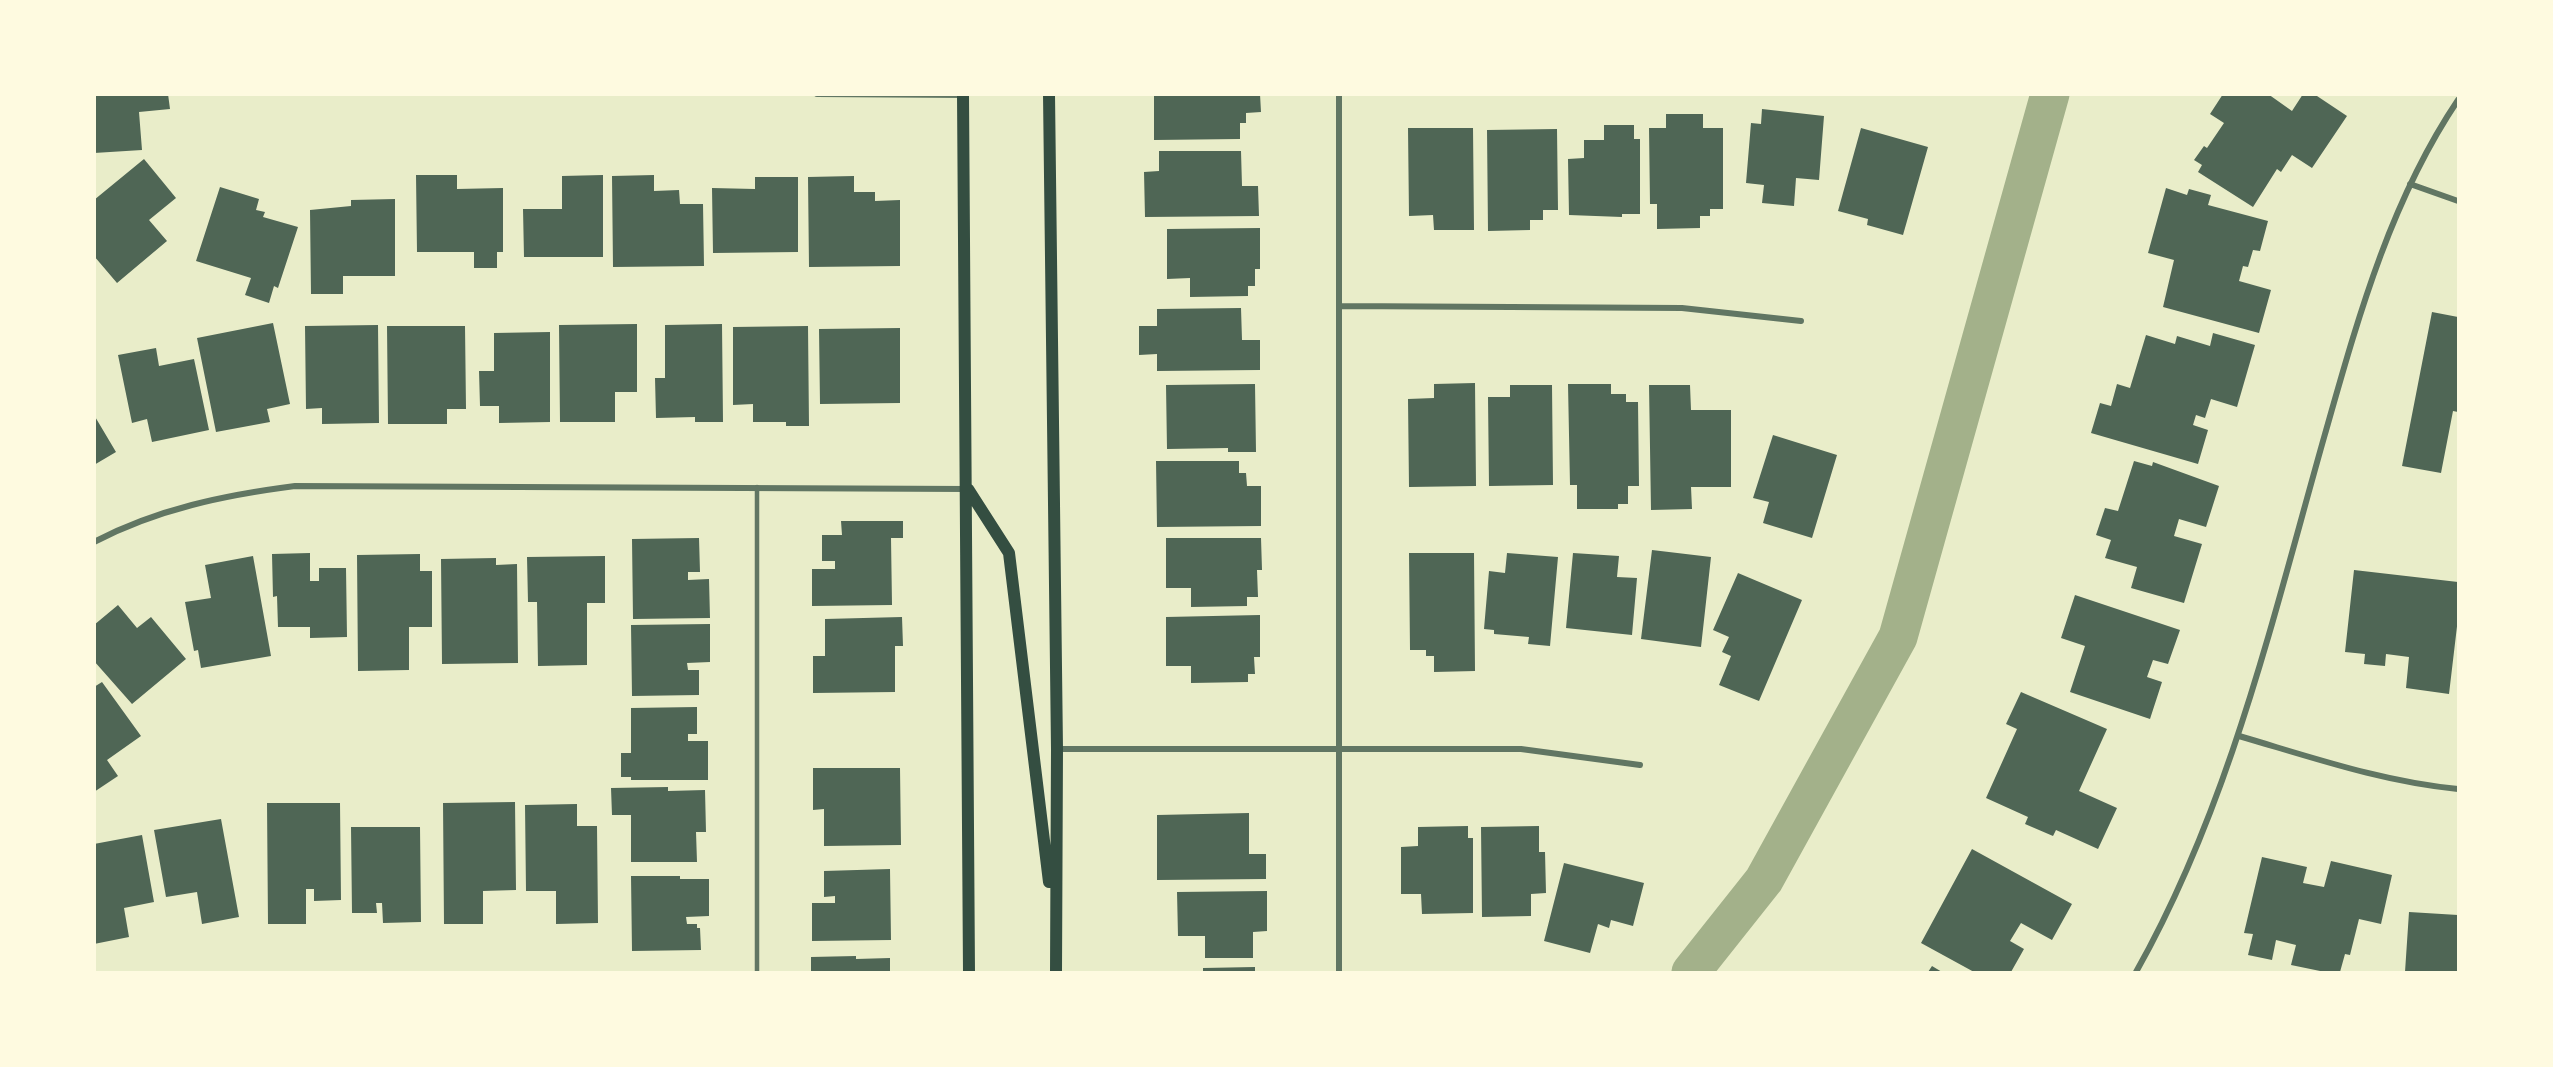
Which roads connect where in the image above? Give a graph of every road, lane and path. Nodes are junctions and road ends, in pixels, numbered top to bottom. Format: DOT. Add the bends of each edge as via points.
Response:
graph roads {
  1 [pos="817,94"];
  2 [pos="1049,94"];
  3 [pos="1339,94"];
  4 [pos="963,95"];
  5 [pos="2458,100"];
  6 [pos="2410,184"];
  7 [pos="2458,201"];
  8 [pos="1339,306"];
  9 [pos="1801,321"];
  10 [pos="758,488"];
  11 [pos="968,489"];
  12 [pos="94,542"];
  13 [pos="2239,736"];
  14 [pos="1339,747"];
  15 [pos="1057,749"];
  16 [pos="1640,765"];
  17 [pos="2458,789"];
  18 [pos="1055,931"];
  19 [pos="758,972"];
  20 [pos="969,972"];
  21 [pos="1056,972"];
  22 [pos="1339,972"];
  23 [pos="2136,972"];
  1 -- 4 [label="street"];
  2 -- 15 [label="main road"];
  3 -- 8 [label="street"];
  4 -- 11 [label="main road"];
  5 -- 6 [label="street"];
  6 -- 7 [label="street"];
  6 -- 13 [label="street" via="2362,301"];
  8 -- 9 [label="street" via="1682,308"];
  8 -- 14 [label="street"];
  10 -- 11 [label="street"];
  10 -- 12 [label="street" via="296,486 232,494 171,510"];
  10 -- 19 [label="lane"];
  11 -- 18 [label="main road" via="1009,553"];
  11 -- 20 [label="main road"];
  13 -- 17 [label="street" via="2347,768"];
  13 -- 23 [label="street" via="2206,825"];
  14 -- 15 [label="street"];
  14 -- 16 [label="street" via="1521,749"];
  14 -- 22 [label="street"];
  15 -- 18 [label="main road"];
  18 -- 21 [label="main road"];
}
